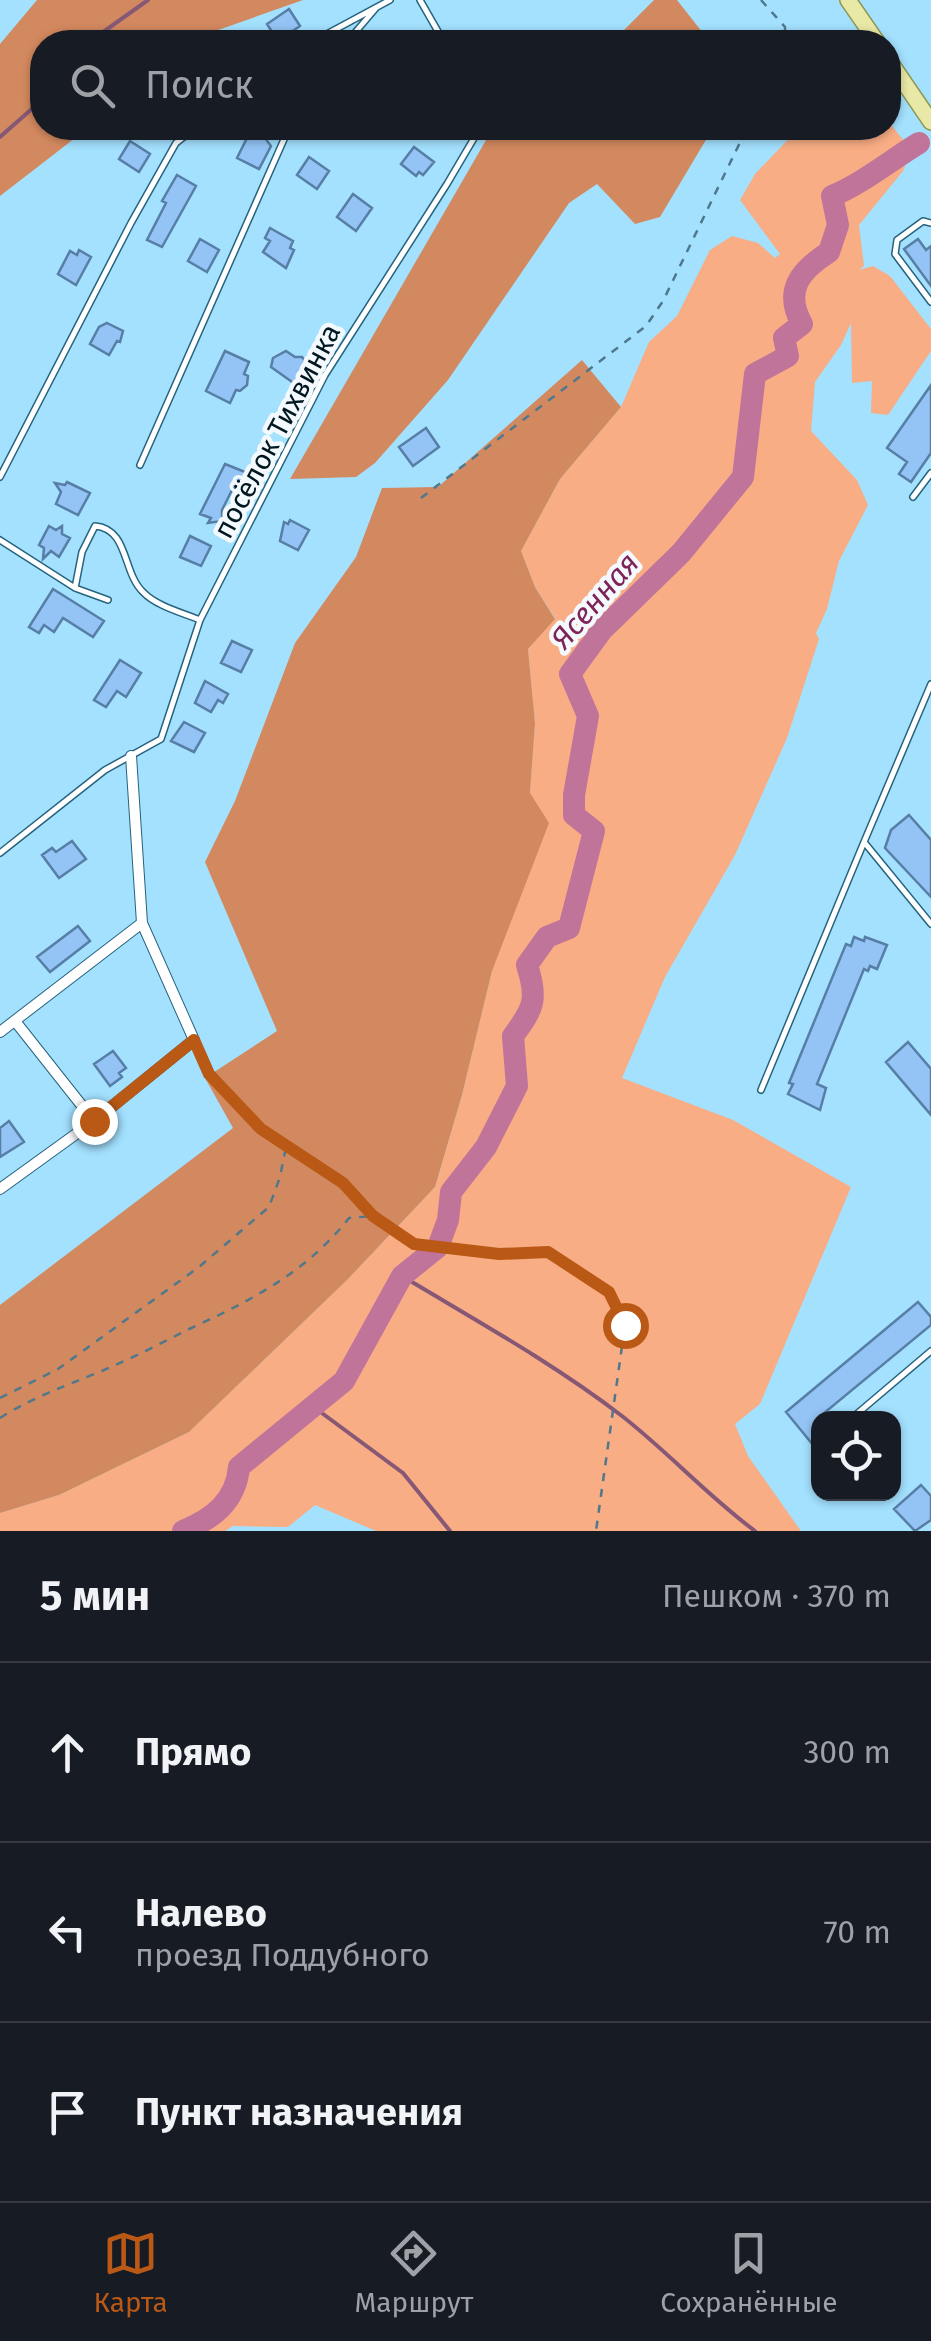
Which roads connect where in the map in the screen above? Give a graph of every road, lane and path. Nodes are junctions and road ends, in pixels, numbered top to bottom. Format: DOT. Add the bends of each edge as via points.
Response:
graph roads {
  1 [pos="390,0"];
  2 [pos="420,0"];
  3 [pos="761,0"];
  4 [pos="848,0"];
  5 [pos="378,6"];
  6 [pos="334,30"];
  7 [pos="358,30"];
  8 [pos="437,30"];
  9 [pos="785,30"];
  10 [pos="869,30"];
  11 [pos="901,79"];
  12 [pos="931,122"];
  13 [pos="180,140"];
  14 [pos="284,140"];
  15 [pos="472,140"];
  16 [pos="741,140"];
  17 [pos="931,223"];
  18 [pos="931,302"];
  19 [pos="140,465"];
  20 [pos="931,473"];
  21 [pos="0,477"];
  22 [pos="913,497"];
  23 [pos="421,498"];
  24 [pos="0,540"];
  25 [pos="75,588"];
  26 [pos="108,600"];
  27 [pos="200,620"];
  28 [pos="931,684"];
  29 [pos="131,756"];
  30 [pos="864,842"];
  31 [pos="0,853"];
  32 [pos="142,924"];
  33 [pos="931,924"];
  34 [pos="15,1021"];
  35 [pos="0,1032"];
  36 [pos="194,1040"];
  37 [pos="761,1090"];
  38 [pos="94,1121"];
  39 [pos="287,1146"];
  40 [pos="0,1189"];
  41 [pos="373,1216"];
  42 [pos="931,1352"];
  43 [pos="0,1398"];
  44 [pos="860,1411"];
  45 [pos="0,1418"];
  46 [pos="596,1531"];
  1 -- 5 [label="lane"];
  2 -- 8 [label="lane"];
  3 -- 9 [label="path"];
  4 -- 10 [label="main road"];
  5 -- 6 [label="lane"];
  5 -- 7 [label="lane"];
  11 -- 12 [label="main road"];
  13 -- 21 [label="lane"];
  14 -- 19 [label="lane"];
  15 -- 27 [label="lane, посёлок Тихвинка" via="325,375"];
  16 -- 23 [label="path" via="646,326"];
  17 -- 18 [label="lane" via="897,240 896,254"];
  20 -- 22 [label="lane"];
  24 -- 25 [label="lane"];
  25 -- 26 [label="lane"];
  25 -- 27 [label="lane" via="82,552 96,526 106,527 116,533 142,592"];
  27 -- 29 [label="lane, посёлок Тихвинка" via="162,739"];
  28 -- 30 [label="lane"];
  29 -- 31 [label="lane, посёлок Тихвинка"];
  29 -- 32 [label="street"];
  30 -- 33 [label="lane"];
  30 -- 37 [label="lane"];
  32 -- 34 [label="street"];
  32 -- 36 [label="street"];
  34 -- 35 [label="street"];
  34 -- 38 [label="street"];
  36 -- 38 [label="street"];
  36 -- 39 [label="path" via="209,1074 261,1129"];
  38 -- 40 [label="street"];
  39 -- 41 [label="path" via="343,1183"];
  39 -- 43 [label="path" via="269,1207 58,1369"];
  41 -- 45 [label="path" via="349,1218 286,1280 237,1307"];
  41 -- 46 [label="path" via="414,1244 548,1252 609,1292 625,1325"];
  42 -- 44 [label="lane"];
}
